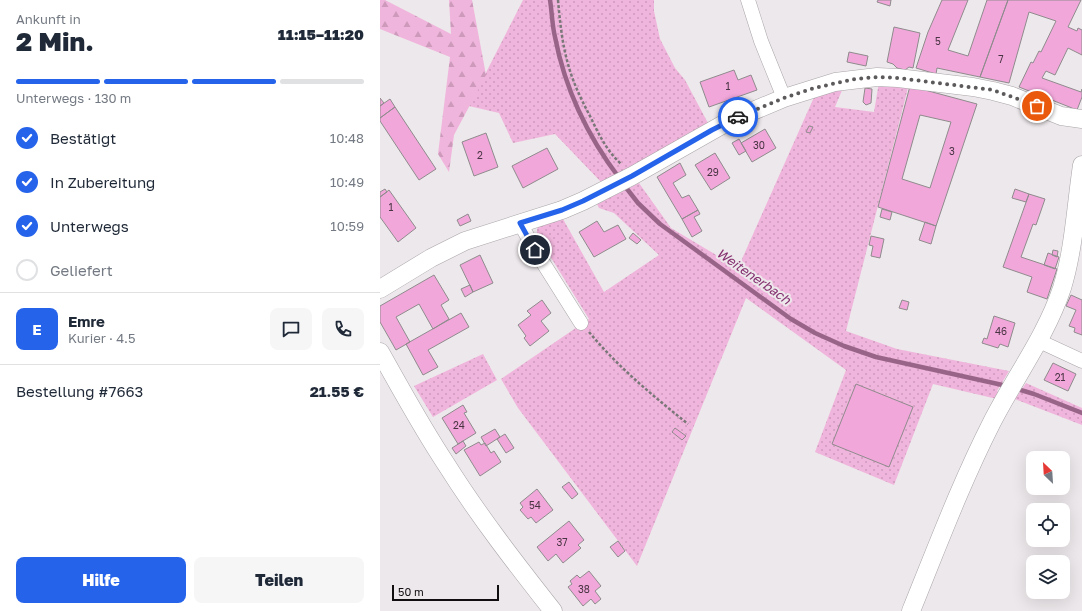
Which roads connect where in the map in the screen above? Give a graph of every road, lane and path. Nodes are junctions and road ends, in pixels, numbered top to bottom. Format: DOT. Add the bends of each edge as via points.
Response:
graph roads {
  1 [pos="558,0"];
  2 [pos="748,0"];
  3 [pos="784,98"];
  4 [pos="1082,119"];
  5 [pos="1082,165"];
  6 [pos="632,176"];
  7 [pos="520,223"];
  8 [pos="380,289"];
  9 [pos="581,322"];
  10 [pos="1038,342"];
  11 [pos="380,352"];
  12 [pos="1082,361"];
  13 [pos="688,424"];
  14 [pos="553,611"];
  15 [pos="911,611"];
  1 -- 6 [label="path" via="568,65 580,95 610,154"];
  2 -- 3 [label="street"];
  3 -- 4 [label="street" via="835,82 877,77 898,78 993,90 1061,116"];
  3 -- 6 [label="street" via="729,121"];
  5 -- 10 [label="street" via="1062,287"];
  6 -- 7 [label="street" via="562,210"];
  7 -- 8 [label="street" via="448,249"];
  7 -- 9 [label="street"];
  9 -- 13 [label="path" via="616,363"];
  10 -- 12 [label="street"];
  10 -- 15 [label="street" via="993,421 958,496"];
  11 -- 14 [label="street" via="446,465"];
}
